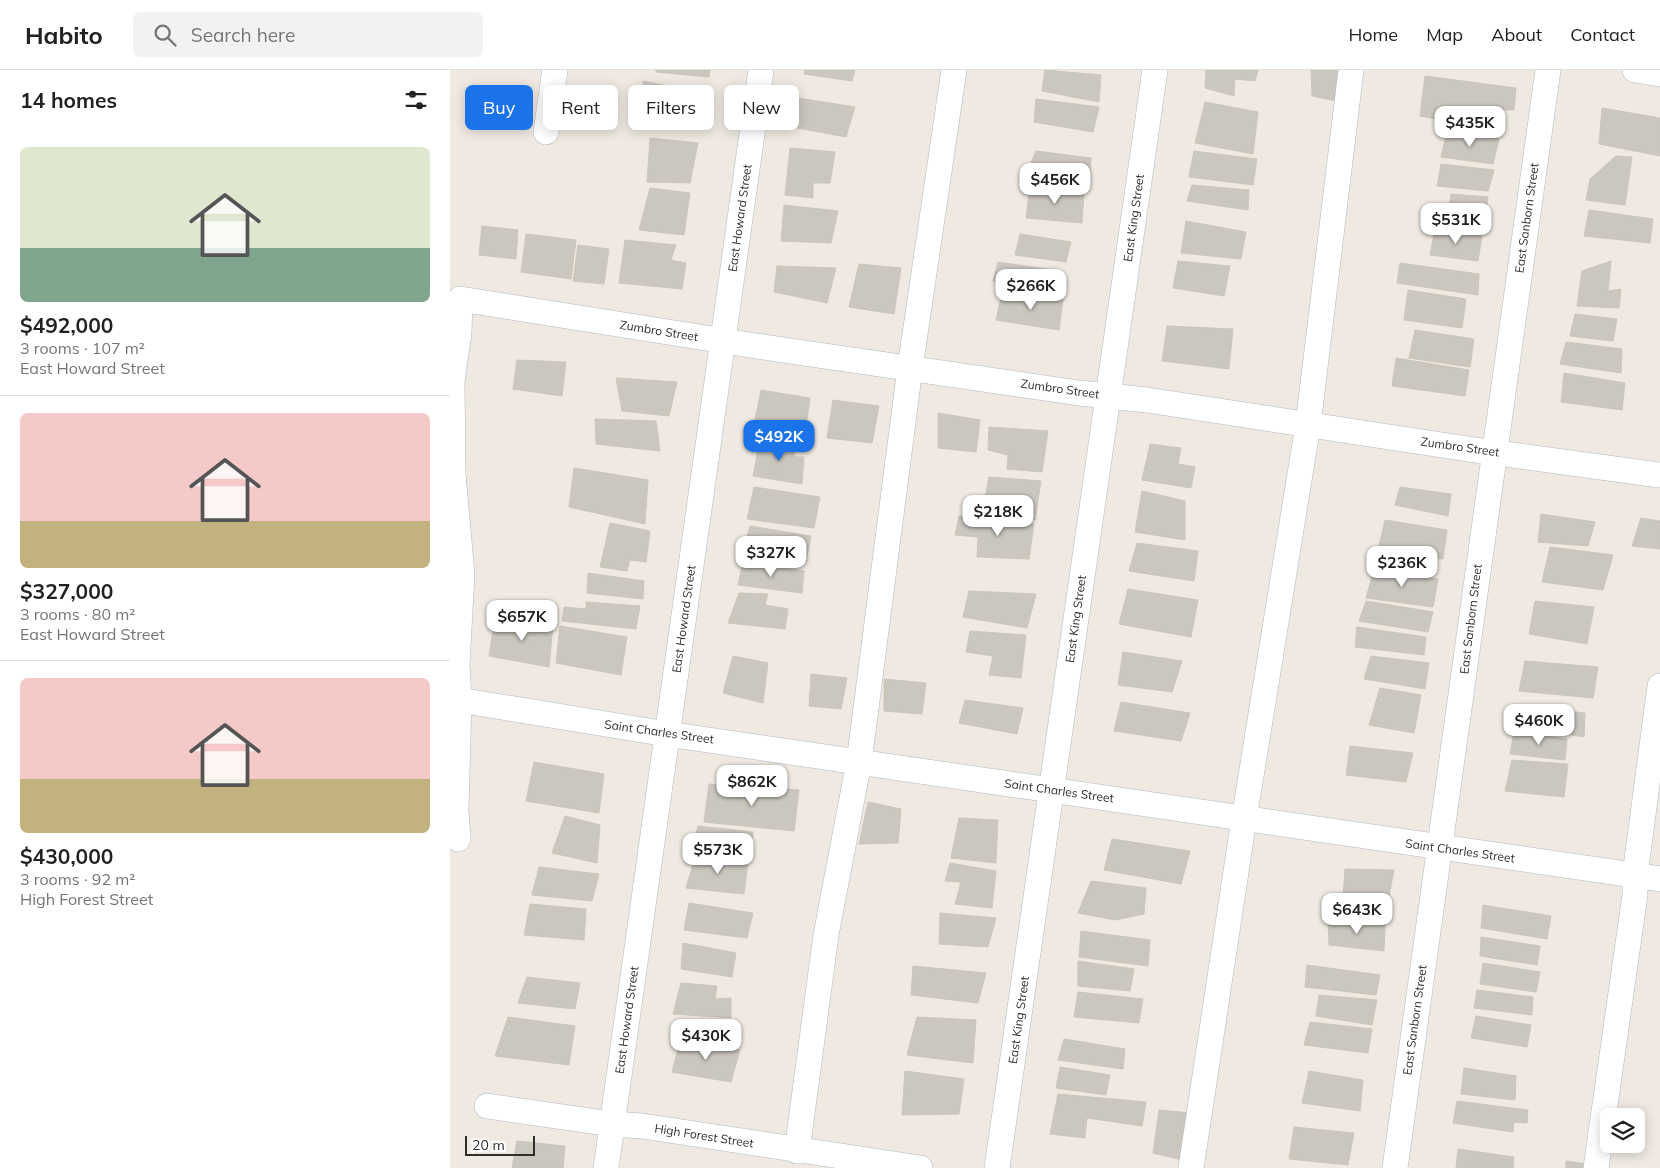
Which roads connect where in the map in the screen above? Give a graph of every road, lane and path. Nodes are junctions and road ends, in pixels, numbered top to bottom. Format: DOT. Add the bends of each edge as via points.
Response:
graph roads {
  1 [pos="555,70"];
  2 [pos="761,70"];
  3 [pos="954,70"];
  4 [pos="1155,70"];
  5 [pos="1351,70"];
  6 [pos="1548,70"];
  7 [pos="1635,70"];
  8 [pos="1660,74"];
  9 [pos="546,132"];
  10 [pos="723,341"];
  11 [pos="910,368"];
  12 [pos="1108,396"];
  13 [pos="1308,425"];
  14 [pos="1493,452"];
  15 [pos="1660,475"];
  16 [pos="1660,686"];
  17 [pos="459,700"];
  18 [pos="667,734"];
  19 [pos="859,762"];
  20 [pos="1051,790"];
  21 [pos="1244,819"];
  22 [pos="458,839"];
  23 [pos="1440,848"];
  24 [pos="1635,875"];
  25 [pos="1660,879"];
  26 [pos="487,1106"];
  27 [pos="612,1124"];
  28 [pos="797,1151"];
  29 [pos="606,1168"];
  30 [pos="920,1168"];
  31 [pos="997,1168"];
  32 [pos="1191,1168"];
  33 [pos="1395,1168"];
  34 [pos="1596,1168"];
  1 -- 9 [label="street"];
  2 -- 10 [label="street, East Howard Street"];
  3 -- 11 [label="street"];
  4 -- 12 [label="street, East King Street"];
  5 -- 13 [label="street"];
  6 -- 14 [label="street, East Sanborn Street"];
  7 -- 8 [label="street"];
  10 -- 11 [label="street, Zumbro Street"];
  10 -- 17 [label="street, Zumbro Street" via="460,299 460,333 452,381 452,474 462,574 457,665"];
  10 -- 18 [label="street, East Howard Street"];
  11 -- 12 [label="street, Zumbro Street"];
  11 -- 19 [label="street"];
  12 -- 13 [label="street, Zumbro Street"];
  12 -- 20 [label="street, East King Street"];
  13 -- 14 [label="street, Zumbro Street"];
  13 -- 21 [label="street"];
  14 -- 15 [label="street, Zumbro Street"];
  14 -- 23 [label="street, East Sanborn Street"];
  16 -- 24 [label="street"];
  17 -- 18 [label="street, Saint Charles Street"];
  17 -- 22 [label="street"];
  18 -- 19 [label="street, Saint Charles Street"];
  18 -- 27 [label="street, East Howard Street"];
  19 -- 20 [label="street, Saint Charles Street"];
  19 -- 28 [label="street" via="826,935"];
  20 -- 21 [label="street, Saint Charles Street"];
  20 -- 31 [label="street, East King Street"];
  21 -- 23 [label="street, Saint Charles Street"];
  21 -- 32 [label="street"];
  23 -- 24 [label="street, Saint Charles Street"];
  23 -- 33 [label="street, East Sanborn Street"];
  24 -- 25 [label="street, Saint Charles Street"];
  24 -- 34 [label="street" via="1635,895"];
  26 -- 27 [label="street, High Forest Street"];
  27 -- 28 [label="street, High Forest Street"];
  27 -- 29 [label="street, East Howard Street"];
  28 -- 30 [label="street, High Forest Street"];
}
